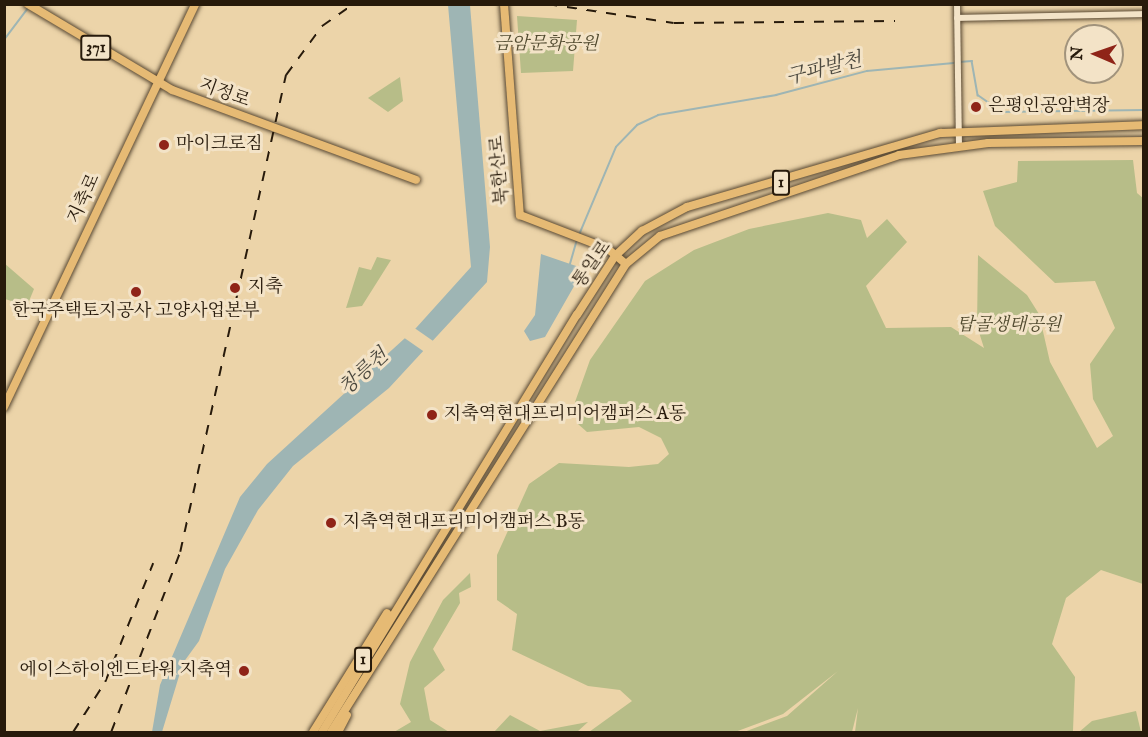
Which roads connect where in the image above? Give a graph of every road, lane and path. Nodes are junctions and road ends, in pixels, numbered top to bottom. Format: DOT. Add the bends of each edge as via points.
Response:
graph roads {
  1 [pos="195,4"];
  2 [pos="504,4"];
  3 [pos="957,4"];
  4 [pos="32,7"];
  5 [pos="1143,14"];
  6 [pos="957,18"];
  7 [pos="158,84"];
  8 [pos="1143,125"];
  9 [pos="958,131"];
  10 [pos="1143,141"];
  11 [pos="959,146"];
  12 [pos="416,180"];
  13 [pos="615,256"];
  14 [pos="626,264"];
  15 [pos="4,407"];
  16 [pos="407,590"];
  17 [pos="416,597"];
  18 [pos="313,732"];
  19 [pos="322,732"];
  20 [pos="331,732"];
  21 [pos="338,732"];
  1 -- 7 [label="main road, 지축로"];
  2 -- 13 [label="main road, 북한산로" via="520,215"];
  3 -- 6 [label="street"];
  4 -- 7 [label="main road, 지정로 / 371"];
  5 -- 6 [label="street"];
  6 -- 9 [label="street"];
  7 -- 12 [label="main road, 지정로"];
  7 -- 15 [label="main road, 지축로"];
  8 -- 9 [label="main road, 통일로 / 1"];
  9 -- 11 [label="street"];
  9 -- 13 [label="main road, 통일로 / 1" via="898,143 773,186 677,210"];
  10 -- 11 [label="main road, 통일로 / 1"];
  11 -- 14 [label="main road, 통일로 / 1" via="899,155 686,223"];
  13 -- 14 [label="main road, 북한산로"];
  13 -- 16 [label="main road, 통일로 / 1"];
  14 -- 17 [label="main road, 통일로 / 1"];
  16 -- 18 [label="main road" via="346,671"];
  16 -- 19 [label="main road, 통일로 / 1"];
  17 -- 20 [label="main road, 통일로 / 1"];
  17 -- 21 [label="main road"];
}
